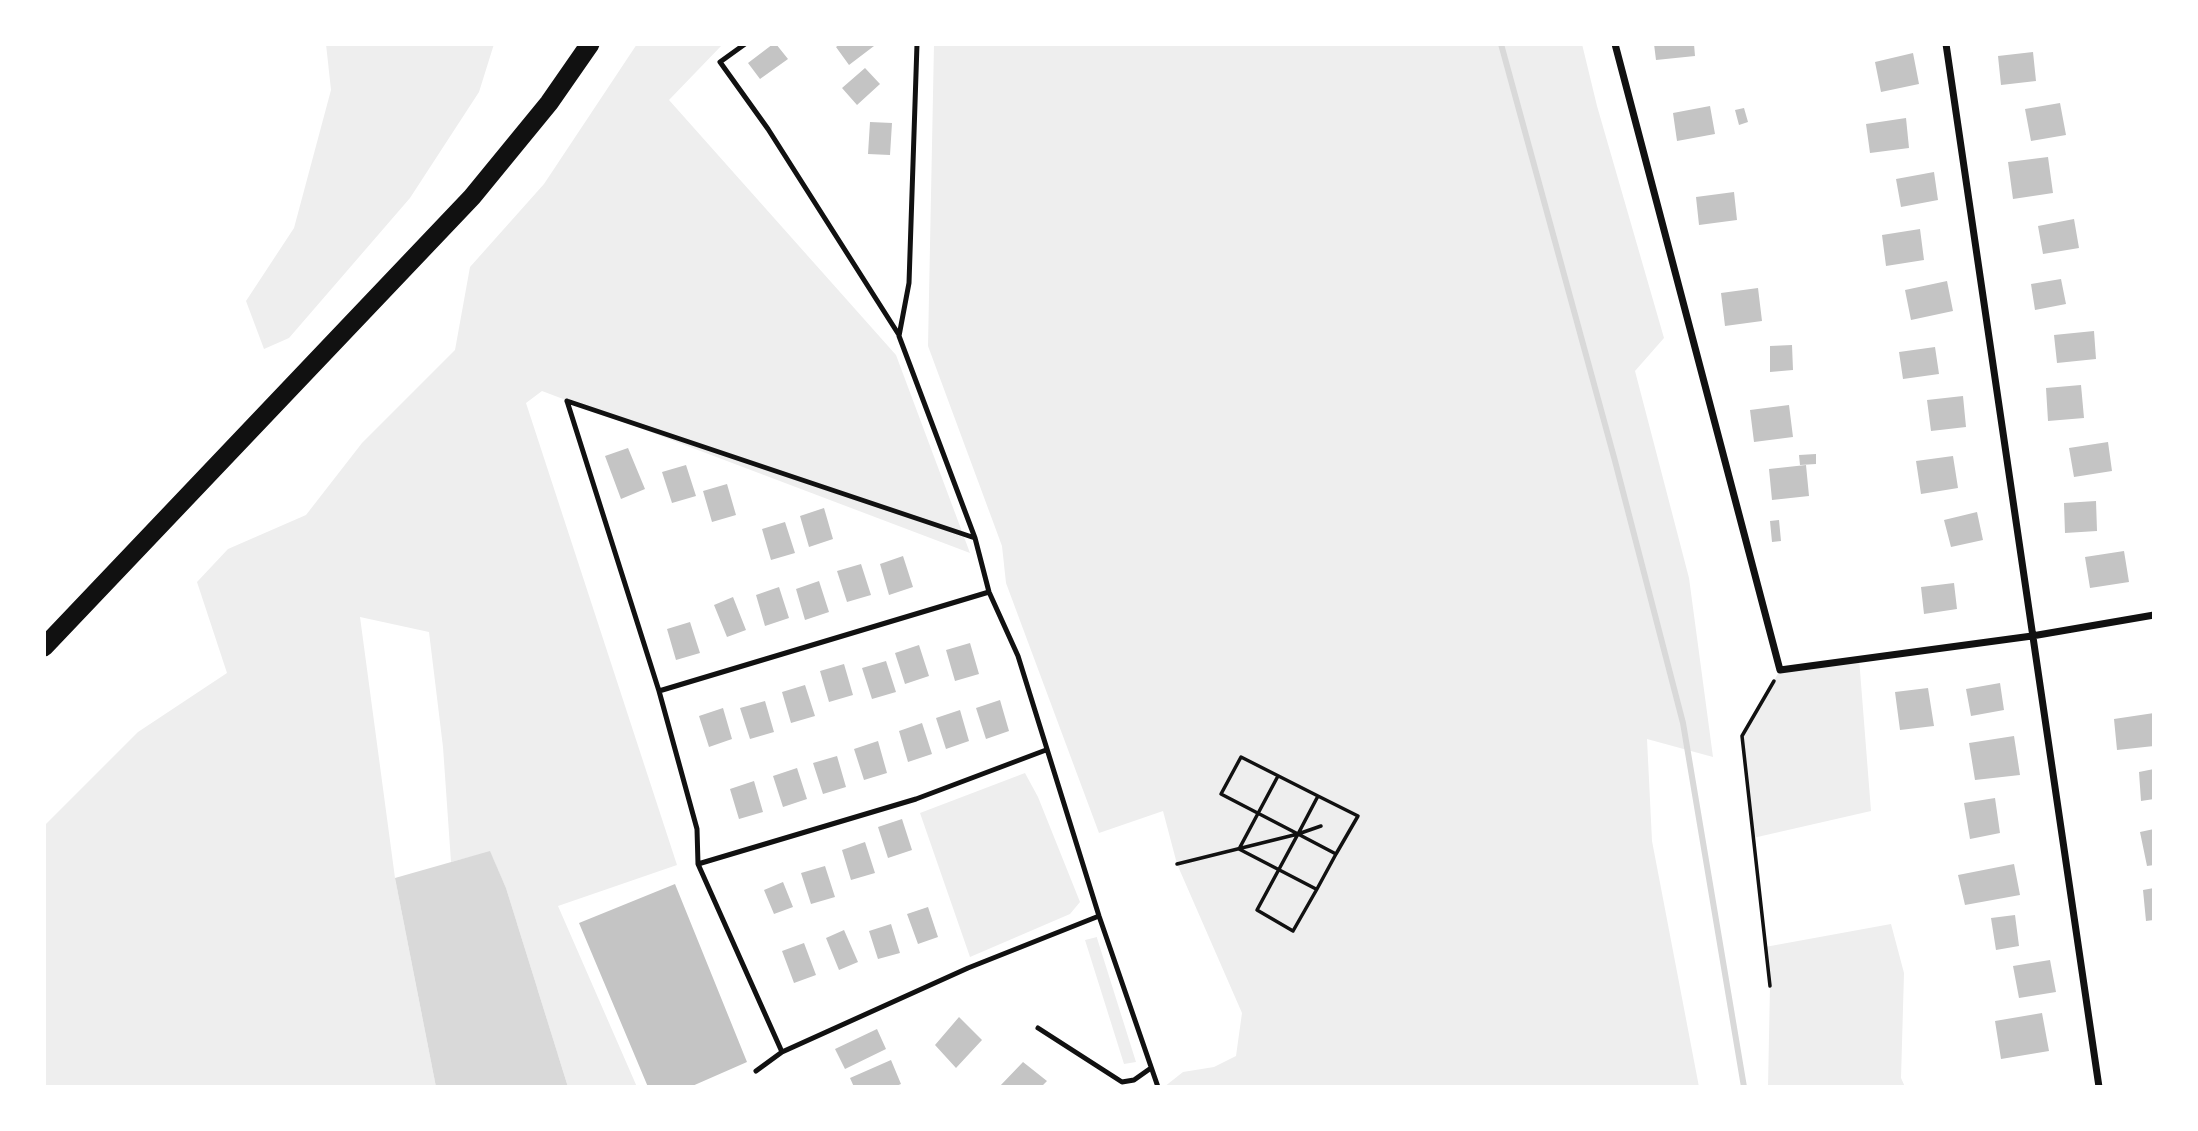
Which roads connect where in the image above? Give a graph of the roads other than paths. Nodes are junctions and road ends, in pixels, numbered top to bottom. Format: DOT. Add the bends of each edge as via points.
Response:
graph roads {
  1 [pos="590,44"];
  2 [pos="746,44"];
  3 [pos="917,44"];
  4 [pos="1615,44"];
  5 [pos="1945,44"];
  6 [pos="899,336"];
  7 [pos="975,538"];
  8 [pos="989,592"];
  9 [pos="2154,615"];
  10 [pos="2032,636"];
  11 [pos="44,647"];
  12 [pos="659,691"];
  13 [pos="1046,750"];
  14 [pos="698,864"];
  15 [pos="1099,916"];
  16 [pos="1038,1028"];
  17 [pos="782,1052"];
  18 [pos="1151,1068"];
  19 [pos="756,1070"];
  20 [pos="1158,1087"];
  21 [pos="2099,1087"];
  1 -- 11 [label="highway" via="549,103 472,197"];
  2 -- 6 [label="lane" via="720,62 768,129"];
  3 -- 6 [label="lane" via="909,283"];
  4 -- 10 [label="street" via="1780,670"];
  5 -- 10 [label="street"];
  6 -- 7 [label="lane"];
  7 -- 8 [label="lane"];
  7 -- 12 [label="lane" via="567,401"];
  8 -- 12 [label="lane"];
  8 -- 13 [label="lane" via="1018,656"];
  9 -- 10 [label="street"];
  10 -- 21 [label="street"];
  12 -- 14 [label="lane" via="697,829"];
  13 -- 14 [label="lane" via="916,799"];
  13 -- 15 [label="lane"];
  14 -- 17 [label="lane"];
  15 -- 17 [label="lane" via="968,968"];
  15 -- 18 [label="lane"];
  16 -- 18 [label="lane" via="1122,1082"];
  17 -- 19 [label="lane"];
  18 -- 20 [label="lane"];
}
